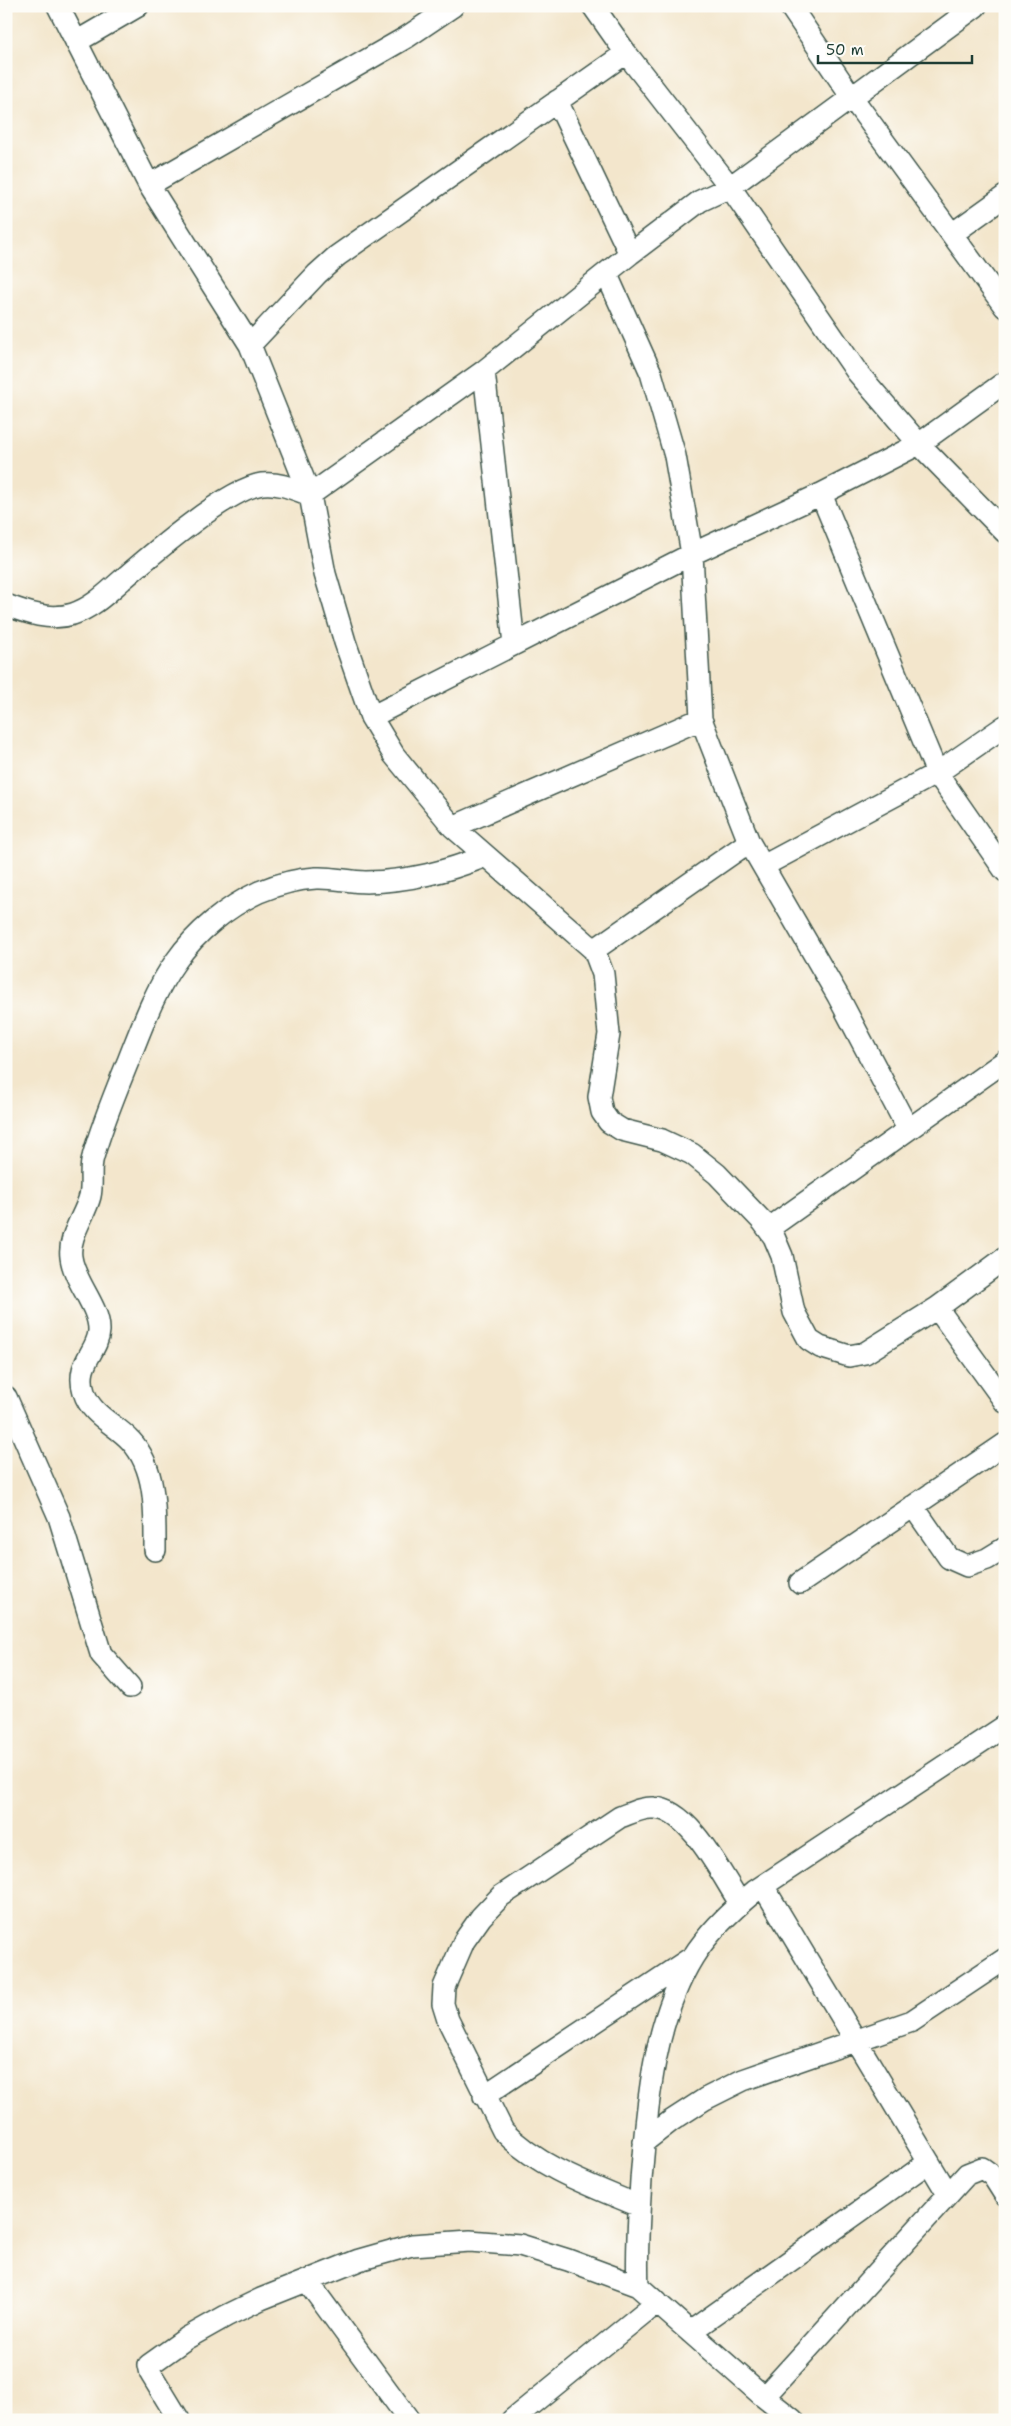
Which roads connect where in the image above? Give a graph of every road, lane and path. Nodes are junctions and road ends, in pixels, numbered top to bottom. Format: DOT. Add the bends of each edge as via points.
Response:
graph roads {
  1 [pos="58,6"];
  2 [pos="138,6"];
  3 [pos="453,6"];
  4 [pos="593,6"];
  5 [pos="790,6"];
  6 [pos="976,6"];
  7 [pos="76,42"];
  8 [pos="626,53"];
  9 [pos="853,99"];
  10 [pos="557,101"];
  11 [pos="149,185"];
  12 [pos="730,187"];
  13 [pos="1005,196"];
  14 [pos="952,234"];
  15 [pos="630,254"];
  16 [pos="607,274"];
  17 [pos="1005,308"];
  18 [pos="250,346"];
  19 [pos="484,371"];
  20 [pos="1005,382"];
  21 [pos="919,444"];
  22 [pos="310,494"];
  23 [pos="821,494"];
  24 [pos="1005,532"];
  25 [pos="692,554"];
  26 [pos="6,605"];
  27 [pos="514,644"];
  28 [pos="371,717"];
  29 [pos="701,719"];
  30 [pos="1005,726"];
  31 [pos="937,773"];
  32 [pos="453,827"];
  33 [pos="749,842"];
  34 [pos="486,856"];
  35 [pos="763,866"];
  36 [pos="1005,870"];
  37 [pos="594,950"];
  38 [pos="1005,1061"];
  39 [pos="908,1129"];
  40 [pos="768,1229"];
  41 [pos="1005,1258"];
  42 [pos="937,1308"];
  43 [pos="6,1397"];
  44 [pos="1005,1402"];
  45 [pos="1005,1444"];
  46 [pos="913,1506"];
  47 [pos="1005,1548"];
  48 [pos="155,1550"];
  49 [pos="800,1583"];
  50 [pos="130,1687"];
  51 [pos="1005,1726"];
  52 [pos="763,1886"];
  53 [pos="740,1904"];
  54 [pos="693,1957"];
  55 [pos="1005,1959"];
  56 [pos="856,2040"];
  57 [pos="484,2096"];
  58 [pos="644,2142"];
  59 [pos="929,2162"];
  60 [pos="948,2194"];
  61 [pos="1005,2195"];
  62 [pos="639,2206"];
  63 [pos="308,2282"];
  64 [pos="638,2286"];
  65 [pos="658,2302"];
  66 [pos="690,2332"];
  67 [pos="764,2397"];
  68 [pos="179,2420"];
  69 [pos="409,2420"];
  70 [pos="512,2420"];
  71 [pos="793,2420"];
  1 -- 7 [label="street"];
  2 -- 7 [label="street"];
  3 -- 11 [label="street" via="407,36"];
  4 -- 8 [label="street"];
  5 -- 9 [label="street"];
  6 -- 9 [label="street"];
  7 -- 11 [label="street"];
  8 -- 10 [label="street"];
  8 -- 12 [label="street"];
  9 -- 12 [label="street"];
  9 -- 14 [label="street"];
  10 -- 15 [label="street"];
  10 -- 18 [label="street" via="337,256"];
  11 -- 18 [label="street"];
  12 -- 15 [label="street" via="700,201"];
  12 -- 21 [label="street" via="857,372"];
  13 -- 14 [label="street"];
  14 -- 17 [label="street"];
  15 -- 16 [label="street"];
  16 -- 19 [label="street"];
  16 -- 25 [label="street" via="651,373 675,456"];
  18 -- 22 [label="street"];
  19 -- 22 [label="street"];
  19 -- 27 [label="street"];
  20 -- 21 [label="street"];
  21 -- 23 [label="street"];
  21 -- 24 [label="street"];
  22 -- 26 [label="street" via="279,483 261,484 238,492 196,521 94,604 72,614 48,618"];
  22 -- 28 [label="street" via="325,574"];
  23 -- 25 [label="street"];
  23 -- 31 [label="street"];
  25 -- 27 [label="street"];
  25 -- 29 [label="street"];
  27 -- 28 [label="street"];
  28 -- 32 [label="street" via="394,755"];
  29 -- 32 [label="street"];
  29 -- 33 [label="street"];
  30 -- 31 [label="street"];
  31 -- 35 [label="street"];
  31 -- 36 [label="street"];
  32 -- 34 [label="street"];
  33 -- 35 [label="street"];
  33 -- 37 [label="street"];
  34 -- 37 [label="street"];
  34 -- 48 [label="street" via="414,879 364,882 318,878 286,881 257,893 217,917 176,961 147,1014 105,1119 92,1160 93,1185 70,1256 99,1332 82,1366 84,1392 97,1415 131,1440 144,1460 156,1503"];
  35 -- 39 [label="street" via="838,996"];
  37 -- 40 [label="street" via="603,974 609,1026 599,1097 602,1112 609,1122 622,1130 662,1140 692,1154 735,1192"];
  38 -- 39 [label="street"];
  39 -- 40 [label="street"];
  40 -- 42 [label="street" via="782,1256 794,1312 809,1340 820,1347 857,1356"];
  41 -- 42 [label="street"];
  42 -- 44 [label="street"];
  43 -- 50 [label="street" via="59,1517 101,1654"];
  45 -- 46 [label="street"];
  46 -- 47 [label="street" via="949,1558 967,1566 987,1560"];
  46 -- 49 [label="street"];
  51 -- 52 [label="street"];
  52 -- 53 [label="street"];
  52 -- 56 [label="street"];
  53 -- 54 [label="street"];
  53 -- 57 [label="street" via="691,1830 668,1812 655,1808 640,1809 620,1817 501,1896 464,1941 444,1986 443,2004 448,2020"];
  54 -- 57 [label="street"];
  54 -- 58 [label="street" via="668,2015 653,2078"];
  55 -- 56 [label="street" via="918,2018"];
  56 -- 58 [label="street" via="742,2080 705,2099"];
  56 -- 59 [label="street"];
  57 -- 62 [label="street" via="503,2131 515,2144 544,2163"];
  58 -- 62 [label="street"];
  59 -- 60 [label="street"];
  59 -- 66 [label="street"];
  60 -- 61 [label="street" via="967,2174 982,2168 993,2176"];
  60 -- 67 [label="street"];
  62 -- 64 [label="street"];
  63 -- 64 [label="street" via="359,2260 412,2245 470,2241 520,2246"];
  63 -- 68 [label="street" via="226,2316 149,2365 151,2374"];
  63 -- 69 [label="street"];
  64 -- 65 [label="street"];
  65 -- 66 [label="street"];
  65 -- 70 [label="street"];
  66 -- 67 [label="street"];
  67 -- 71 [label="street"];
}
